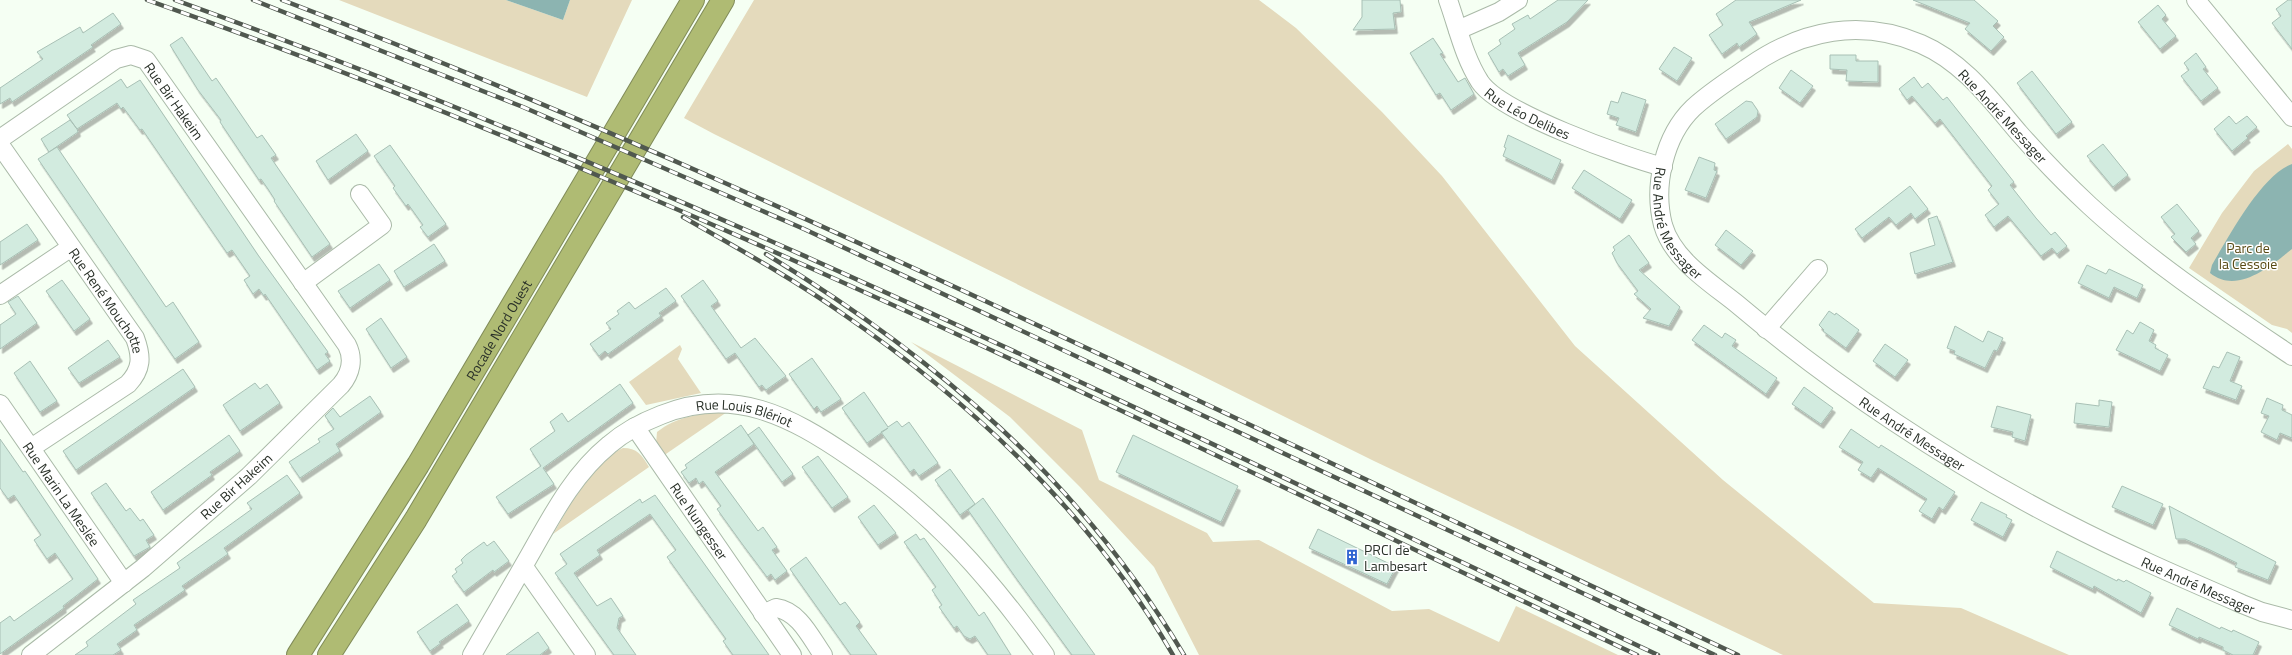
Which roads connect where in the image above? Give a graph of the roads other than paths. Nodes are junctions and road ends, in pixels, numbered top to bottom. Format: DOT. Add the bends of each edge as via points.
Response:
graph roads {
  1 [pos="693,0"];
  2 [pos="722,0"];
  3 [pos="1448,0"];
  4 [pos="1518,0"];
  5 [pos="2196,0"];
  6 [pos="1458,30"];
  7 [pos="2292,117"];
  8 [pos="0,139"];
  9 [pos="0,145"];
  10 [pos="1663,167"];
  11 [pos="360,194"];
  12 [pos="70,248"];
  13 [pos="1818,269"];
  14 [pos="303,283"];
  15 [pos="0,295"];
  16 [pos="1766,329"];
  17 [pos="2292,356"];
  18 [pos="0,404"];
  19 [pos="635,427"];
  20 [pos="31,448"];
  21 [pos="524,566"];
  22 [pos="124,583"];
  23 [pos="763,614"];
  24 [pos="2292,620"];
  25 [pos="31,655"];
  26 [pos="298,655"];
  27 [pos="329,655"];
  28 [pos="472,655"];
  29 [pos="586,655"];
  30 [pos="792,655"];
  31 [pos="823,655"];
  32 [pos="1045,655"];
  1 -- 26 [label="highway, Rocade Nord Ouest" via="418,465"];
  2 -- 27 [label="highway, Rocade Nord Ouest" via="419,512"];
  3 -- 6 [label="street, Rue Léo Delibes"];
  4 -- 6 [label="street" via="1499,12"];
  5 -- 7 [label="street"];
  6 -- 10 [label="street, Rue Léo Delibes" via="1481,83 1506,104 1608,150 1633,160"];
  8 -- 14 [label="street, Rue Bir Hakeim" via="116,58 126,55 142,58 154,69"];
  9 -- 12 [label="street, Rue René Mouchotte"];
  10 -- 16 [label="street, Rue André Messager" via="1660,200 1663,224 1671,241 1684,259"];
  10 -- 17 [label="street, Rue André Messager" via="1675,131 1695,106 1776,49 1804,38 1847,30 1883,32 1911,40 1947,58 1972,79 2060,177 2114,227 2185,283"];
  11 -- 14 [label="street" via="382,225"];
  12 -- 15 [label="street"];
  12 -- 20 [label="street, Rue René Mouchotte" via="135,338 140,352 140,364 136,376 128,384"];
  13 -- 16 [label="street"];
  14 -- 22 [label="street, Rue Bir Hakeim" via="349,350 351,365 348,376 249,476"];
  16 -- 24 [label="street, Rue André Messager" via="1904,428 2040,510 2242,604"];
  18 -- 20 [label="street, Rue Marin La Meslée"];
  19 -- 21 [label="street, Rue Louis Blériot" via="610,443 578,477 556,508"];
  19 -- 23 [label="street, Rue Nungesser"];
  19 -- 32 [label="street, Rue Louis Blériot" via="667,413 699,404 714,403 758,408 803,427 881,478 935,522 992,583"];
  20 -- 22 [label="street, Rue Marin La Meslée"];
  21 -- 28 [label="street, Rue Louis Blériot"];
  21 -- 29 [label="street"];
  22 -- 25 [label="street, Rue Bir Hakeim"];
  23 -- 30 [label="street, Rue Nungesser"];
  23 -- 31 [label="street" via="776,608 790,613 802,625"];
}
